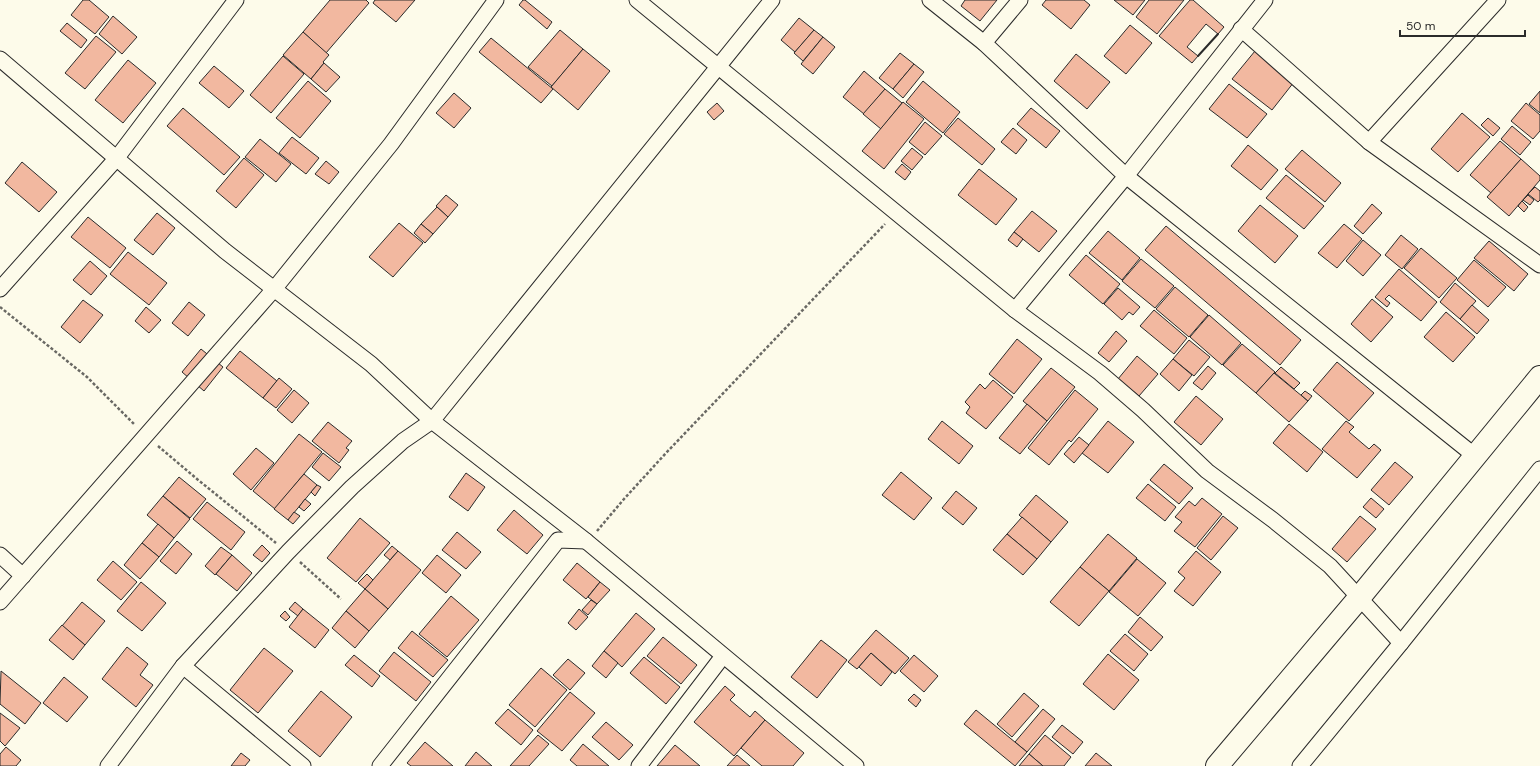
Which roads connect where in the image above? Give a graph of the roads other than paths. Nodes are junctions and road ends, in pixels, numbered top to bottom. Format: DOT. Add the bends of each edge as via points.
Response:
graph roads {
  1 [pos="236,0"];
  2 [pos="496,0"];
  3 [pos="637,0"];
  4 [pos="772,0"];
  5 [pos="930,0"];
  6 [pos="1020,0"];
  7 [pos="1264,0"];
  8 [pos="1498,0"];
  9 [pos="1241,29"];
  10 [pos="984,43"];
  11 [pos="0,59"];
  12 [pos="719,67"];
  13 [pos="1369,142"];
  14 [pos="116,159"];
  15 [pos="1126,176"];
  16 [pos="1540,265"];
  17 [pos="275,288"];
  18 [pos="0,289"];
  19 [pos="1015,310"];
  20 [pos="1540,377"];
  21 [pos="432,421"];
  22 [pos="1475,456"];
  23 [pos="1540,469"];
  24 [pos="586,541"];
  25 [pos="0,555"];
  26 [pos="22,576"];
  27 [pos="1359,598"];
  28 [pos="0,602"];
  29 [pos="1401,643"];
  30 [pos="723,656"];
  31 [pos="183,666"];
  32 [pos="108,766"];
  33 [pos="303,766"];
  34 [pos="380,766"];
  35 [pos="639,766"];
  36 [pos="856,766"];
  37 [pos="1217,766"];
  38 [pos="1300,766"];
  1 -- 14 [label="street"];
  2 -- 17 [label="street" via="391,144"];
  3 -- 12 [label="street"];
  4 -- 12 [label="street"];
  5 -- 10 [label="street"];
  6 -- 10 [label="street"];
  7 -- 9 [label="street"];
  8 -- 13 [label="street"];
  9 -- 13 [label="street"];
  9 -- 15 [label="street"];
  10 -- 15 [label="street"];
  11 -- 14 [label="street"];
  12 -- 19 [label="street"];
  12 -- 21 [label="street"];
  13 -- 16 [label="street"];
  14 -- 17 [label="street" via="225,251"];
  14 -- 18 [label="street"];
  15 -- 19 [label="street"];
  15 -- 22 [label="street"];
  17 -- 21 [label="street" via="372,364"];
  17 -- 26 [label="street"];
  19 -- 27 [label="street" via="1100,373 1208,471 1330,566"];
  20 -- 22 [label="main road"];
  21 -- 24 [label="street"];
  21 -- 31 [label="street" via="403,441 352,487"];
  22 -- 27 [label="main road"];
  23 -- 29 [label="street"];
  24 -- 30 [label="street"];
  24 -- 34 [label="street" via="558,540"];
  25 -- 26 [label="street"];
  26 -- 28 [label="street"];
  27 -- 29 [label="street"];
  27 -- 37 [label="main road"];
  29 -- 38 [label="street"];
  30 -- 35 [label="street"];
  30 -- 36 [label="street"];
  31 -- 32 [label="street"];
  31 -- 33 [label="street"];
}
